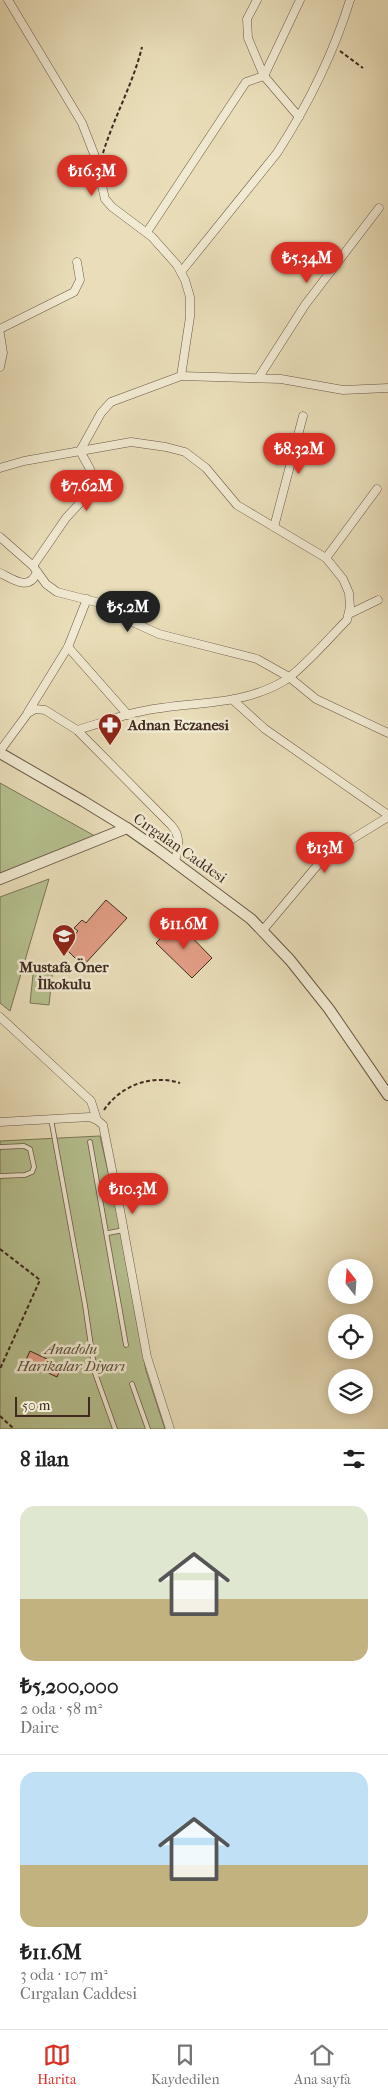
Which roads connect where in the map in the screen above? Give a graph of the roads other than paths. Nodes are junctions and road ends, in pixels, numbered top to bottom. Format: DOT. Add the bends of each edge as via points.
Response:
graph roads {
  1 [pos="8,0"];
  2 [pos="257,0"];
  3 [pos="300,0"];
  4 [pos="350,0"];
  5 [pos="264,76"];
  6 [pos="300,117"];
  7 [pos="378,208"];
  8 [pos="147,232"];
  9 [pos="77,262"];
  10 [pos="181,272"];
  11 [pos="0,329"];
  12 [pos="0,334"];
  13 [pos="0,367"];
  14 [pos="182,376"];
  15 [pos="259,377"];
  16 [pos="388,388"];
  17 [pos="303,416"];
  18 [pos="80,451"];
  19 [pos="0,468"];
  20 [pos="377,489"];
  21 [pos="274,527"];
  22 [pos="0,537"];
  23 [pos="326,558"];
  24 [pos="35,569"];
  25 [pos="0,573"];
  26 [pos="88,599"];
  27 [pos="378,600"];
  28 [pos="349,614"];
  29 [pos="68,647"];
  30 [pos="289,677"];
  31 [pos="233,700"];
  32 [pos="28,713"];
  33 [pos="128,715"];
  34 [pos="77,730"];
  35 [pos="388,733"];
  36 [pos="0,752"];
  37 [pos="388,816"];
  38 [pos="127,828"];
  39 [pos="175,862"];
  40 [pos="0,879"];
  41 [pos="263,930"];
  42 [pos="0,1017"];
  43 [pos="388,1095"];
  44 [pos="51,1119"];
  45 [pos="97,1120"];
  46 [pos="0,1122"];
  47 [pos="90,1142"];
  48 [pos="0,1147"];
  49 [pos="0,1176"];
  50 [pos="124,1230"];
  51 [pos="108,1233"];
  52 [pos="126,1345"];
  53 [pos="132,1384"];
  54 [pos="115,1429"];
  55 [pos="148,1429"];
  56 [pos="170,1429"];
  1 -- 8 [label="street" via="82,123 96,159 105,199"];
  2 -- 5 [label="street" via="249,14 246,31"];
  3 -- 5 [label="street"];
  4 -- 6 [label="street" via="334,47"];
  5 -- 6 [label="street"];
  5 -- 8 [label="street" via="246,82"];
  6 -- 10 [label="street" via="278,153"];
  7 -- 15 [label="street" via="305,305"];
  8 -- 10 [label="street"];
  9 -- 11 [label="street" via="80,280 74,292"];
  10 -- 14 [label="street" via="188,288 190,306"];
  12 -- 13 [label="street" via="3,353"];
  14 -- 15 [label="street"];
  14 -- 18 [label="street" via="111,402 101,413"];
  15 -- 16 [label="street" via="343,390"];
  17 -- 21 [label="street"];
  18 -- 19 [label="street"];
  18 -- 21 [label="street" via="131,442 185,452 206,468 237,505"];
  18 -- 24 [label="street" via="90,469 90,492 66,518"];
  20 -- 23 [label="street"];
  21 -- 23 [label="street"];
  22 -- 24 [label="street"];
  23 -- 28 [label="street" via="346,586"];
  24 -- 25 [label="street" via="32,579 22,583"];
  24 -- 26 [label="street" via="57,592"];
  26 -- 29 [label="street"];
  26 -- 30 [label="street" via="159,634 257,658"];
  27 -- 28 [label="street"];
  28 -- 30 [label="street" via="347,620"];
  29 -- 32 [label="street"];
  29 -- 33 [label="street"];
  30 -- 31 [label="street" via="265,690"];
  30 -- 35 [label="street" via="316,699"];
  31 -- 33 [label="street"];
  31 -- 37 [label="street" via="264,728"];
  32 -- 34 [label="street" via="35,709 45,710"];
  32 -- 36 [label="street"];
  33 -- 34 [label="street"];
  34 -- 39 [label="street" via="175,829 179,842"];
  36 -- 38 [label="street, Cırgalan Caddesi"];
  37 -- 41 [label="street" via="326,855"];
  38 -- 39 [label="street, Cırgalan Caddesi"];
  38 -- 40 [label="street"];
  39 -- 41 [label="street, Cırgalan Caddesi"];
  41 -- 43 [label="street, Cırgalan Caddesi" via="329,1009"];
  42 -- 45 [label="street" via="91,1100"];
  44 -- 45 [label="street" via="90,1117"];
  44 -- 46 [label="street"];
  44 -- 54 [label="lane" via="95,1373"];
  45 -- 50 [label="street" via="104,1129"];
  47 -- 51 [label="lane"];
  48 -- 49 [label="lane" via="24,1146 30,1149 34,1167 32,1172 25,1174"];
  50 -- 51 [label="lane"];
  50 -- 56 [label="street" via="147,1357"];
  51 -- 52 [label="lane"];
  53 -- 55 [label="lane"];
}
